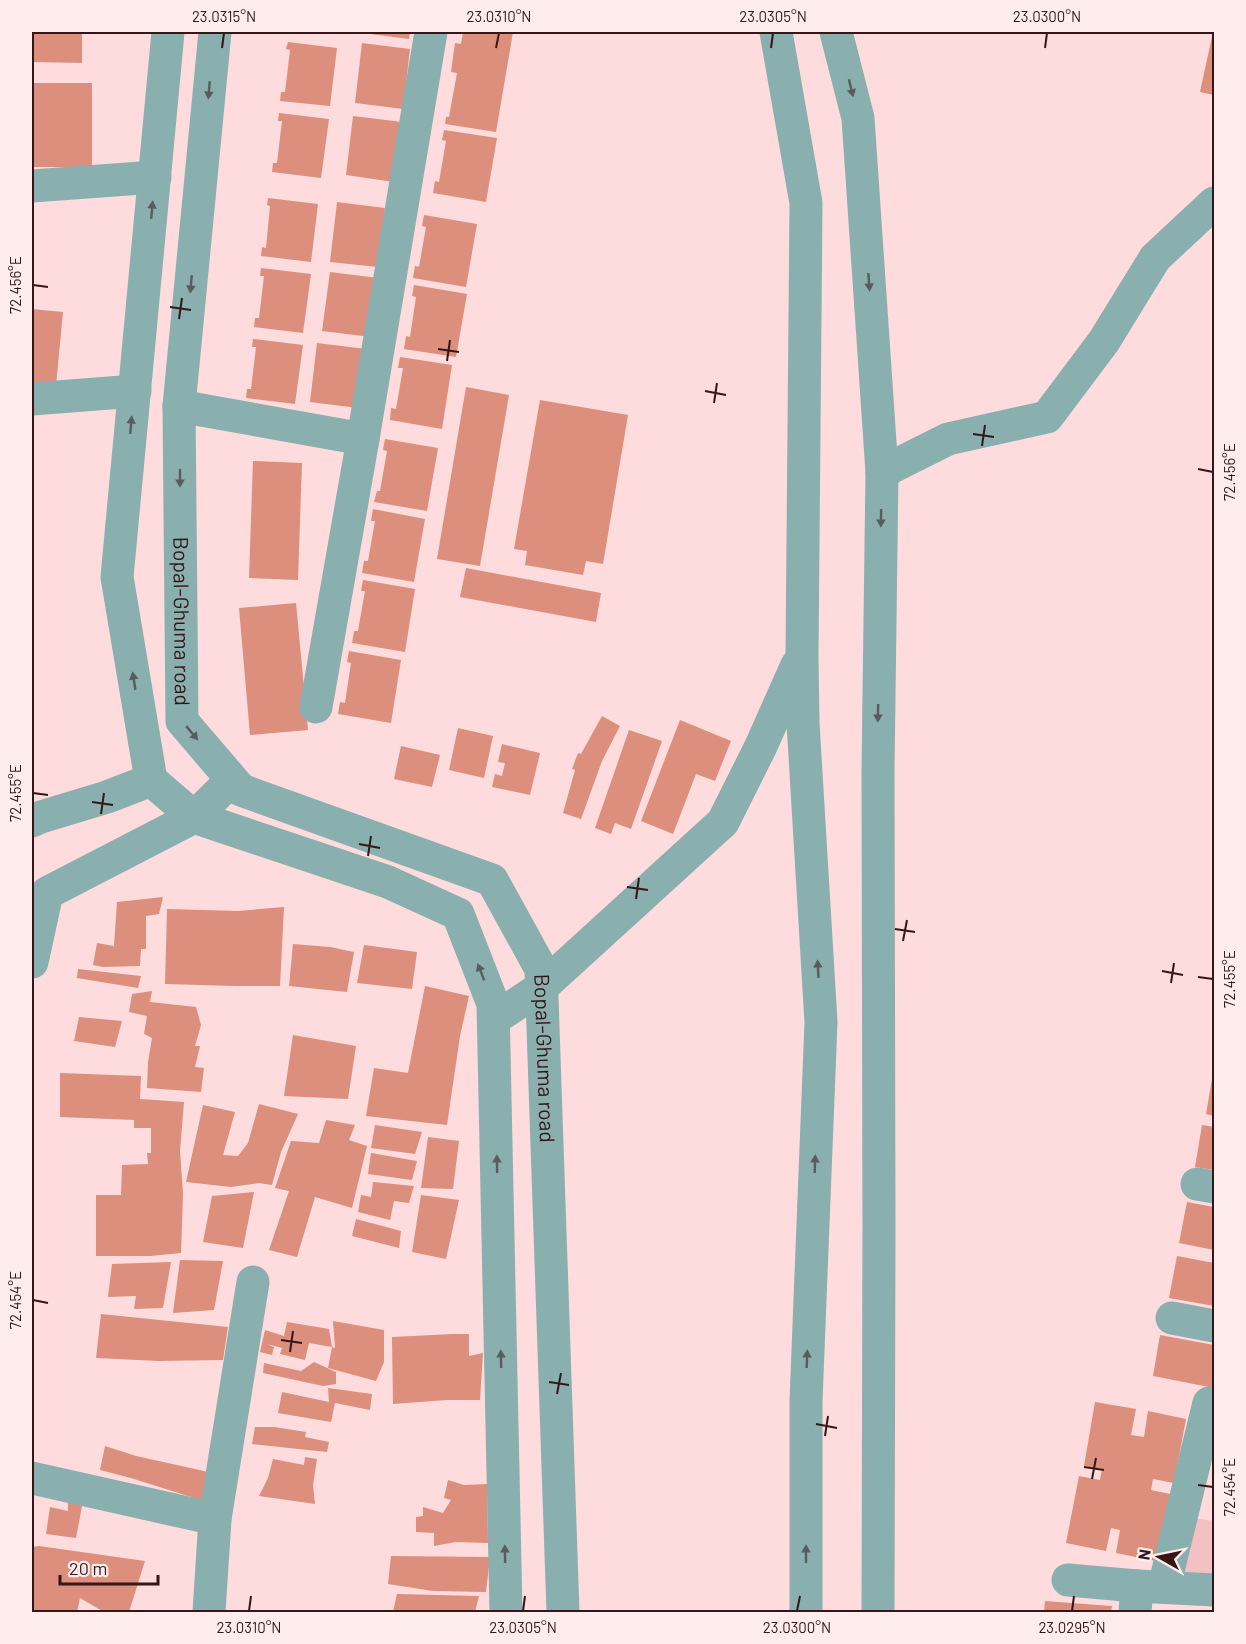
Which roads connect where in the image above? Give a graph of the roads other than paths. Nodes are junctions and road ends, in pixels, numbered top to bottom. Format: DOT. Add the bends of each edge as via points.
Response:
graph roads {
  1 [pos="168,32"];
  2 [pos="215,32"];
  3 [pos="431,32"];
  4 [pos="776,32"];
  5 [pos="836,32"];
  6 [pos="155,177"];
  7 [pos="32,186"];
  8 [pos="1215,203"];
  9 [pos="135,391"];
  10 [pos="32,399"];
  11 [pos="180,405"];
  12 [pos="363,439"];
  13 [pos="882,472"];
  14 [pos="802,655"];
  15 [pos="316,707"];
  16 [pos="151,780"];
  17 [pos="232,780"];
  18 [pos="194,817"];
  19 [pos="32,821"];
  20 [pos="32,962"];
  21 [pos="542,987"];
  22 [pos="494,1019"];
  23 [pos="254,1282"];
  24 [pos="1172,1318"];
  25 [pos="1215,1326"];
  26 [pos="1209,1403"];
  27 [pos="32,1478"];
  28 [pos="215,1519"];
  29 [pos="1068,1580"];
  30 [pos="1215,1590"];
  31 [pos="1145,1595"];
  32 [pos="209,1612"];
  33 [pos="506,1612"];
  34 [pos="563,1612"];
  35 [pos="806,1612"];
  36 [pos="878,1612"];
  1 -- 6 [label="street"];
  2 -- 11 [label="street, Bopal-Ghuma road, one-way"];
  3 -- 12 [label="street"];
  4 -- 14 [label="street" via="806,203"];
  5 -- 13 [label="street, one-way" via="858,118"];
  6 -- 7 [label="street"];
  9 -- 6 [label="street, one-way"];
  8 -- 13 [label="street" via="1155,258 1104,341 1047,417 948,440"];
  9 -- 10 [label="street"];
  16 -- 9 [label="street, one-way" via="117,577"];
  11 -- 12 [label="street"];
  11 -- 17 [label="street, Bopal-Ghuma road, one-way" via="182,721"];
  12 -- 15 [label="street"];
  13 -- 36 [label="street, one-way"];
  14 -- 21 [label="street" via="723,822"];
  35 -- 14 [label="street, one-way" via="806,1401 821,1022"];
  16 -- 18 [label="street"];
  16 -- 19 [label="street"];
  17 -- 18 [label="street"];
  17 -- 21 [label="street, Bopal-Ghuma road" via="241,790 492,880 541,969"];
  18 -- 20 [label="street" via="47,893"];
  22 -- 18 [label="street, one-way" via="494,1004 458,914 388,882"];
  21 -- 22 [label="street"];
  21 -- 34 [label="street, Bopal-Ghuma road"];
  33 -- 22 [label="street, one-way"];
  23 -- 28 [label="street"];
  24 -- 25 [label="street"];
  26 -- 31 [label="street"];
  27 -- 28 [label="street"];
  28 -- 32 [label="street"];
  29 -- 31 [label="street"];
  30 -- 31 [label="street"];
}
